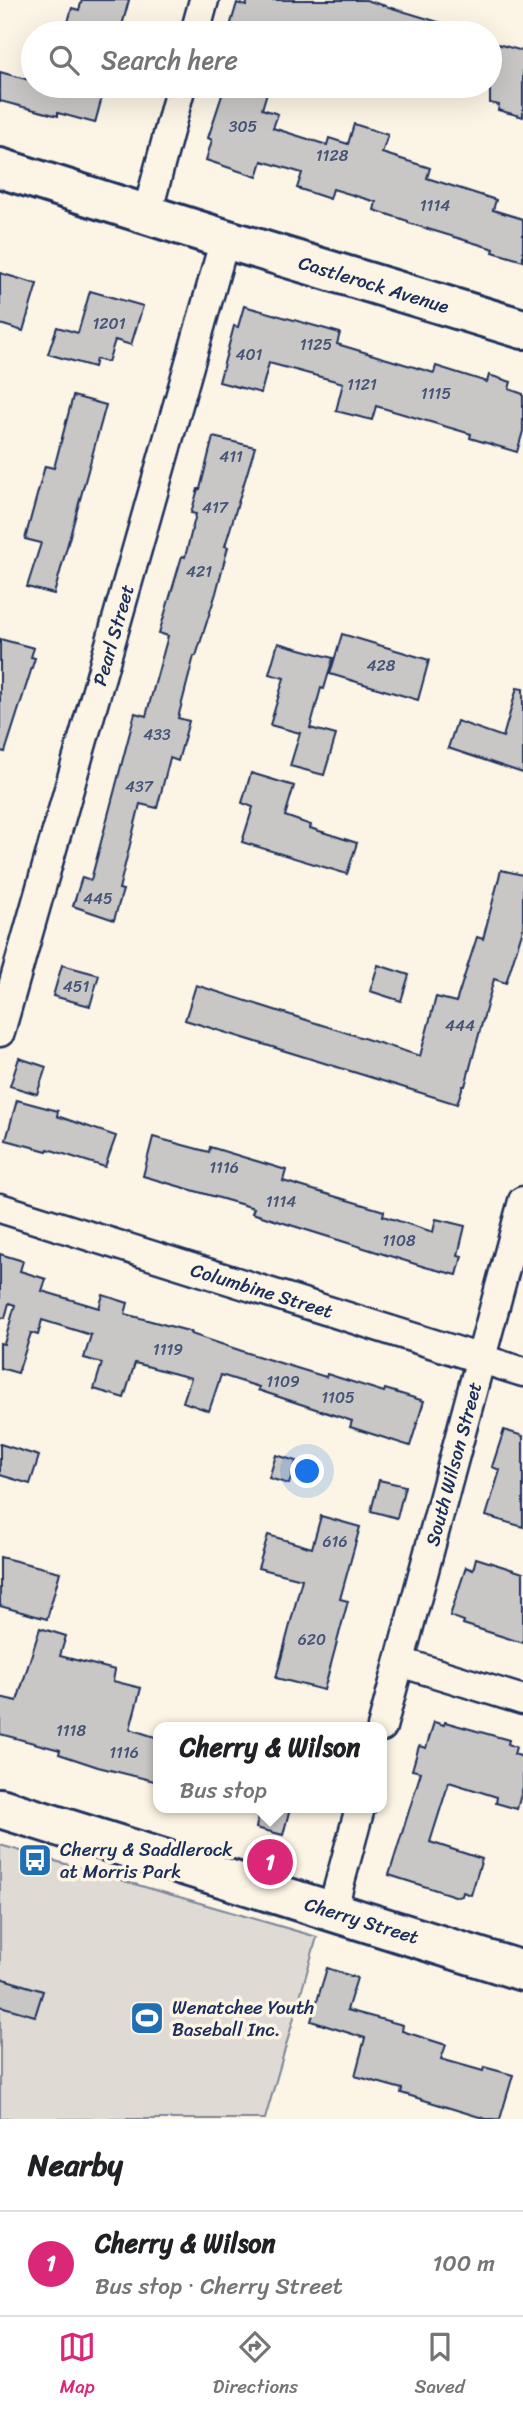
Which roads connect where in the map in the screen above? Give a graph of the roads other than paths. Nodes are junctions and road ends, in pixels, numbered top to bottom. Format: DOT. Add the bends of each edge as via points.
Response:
graph roads {
  1 [pos="204,0"];
  2 [pos="198,21"];
  3 [pos="178,98"];
  4 [pos="0,168"];
  5 [pos="147,214"];
  6 [pos="225,239"];
  7 [pos="523,329"];
  8 [pos="0,1032"];
  9 [pos="523,1201"];
  10 [pos="0,1208"];
  11 [pos="481,1359"];
  12 [pos="523,1372"];
  13 [pos="400,1662"];
  14 [pos="523,1700"];
  15 [pos="383,1722"];
  16 [pos="0,1808"];
  17 [pos="359,1813"];
  18 [pos="332,1911"];
  19 [pos="523,1971"];
  1 -- 2 [label="street"];
  3 -- 5 [label="street"];
  4 -- 5 [label="street"];
  5 -- 6 [label="street, Castlerock Avenue"];
  6 -- 7 [label="street, Castlerock Avenue"];
  6 -- 8 [label="street, Pearl Street"];
  9 -- 11 [label="street, South Wilson Street"];
  10 -- 11 [label="street, Columbine Street"];
  11 -- 12 [label="street, Columbine Street"];
  11 -- 13 [label="street, South Wilson Street"];
  13 -- 14 [label="street"];
  13 -- 15 [label="street, South Wilson Street"];
  16 -- 18 [label="street, Cherry Street"];
  17 -- 18 [label="street"];
  18 -- 19 [label="street, Cherry Street"];
}
